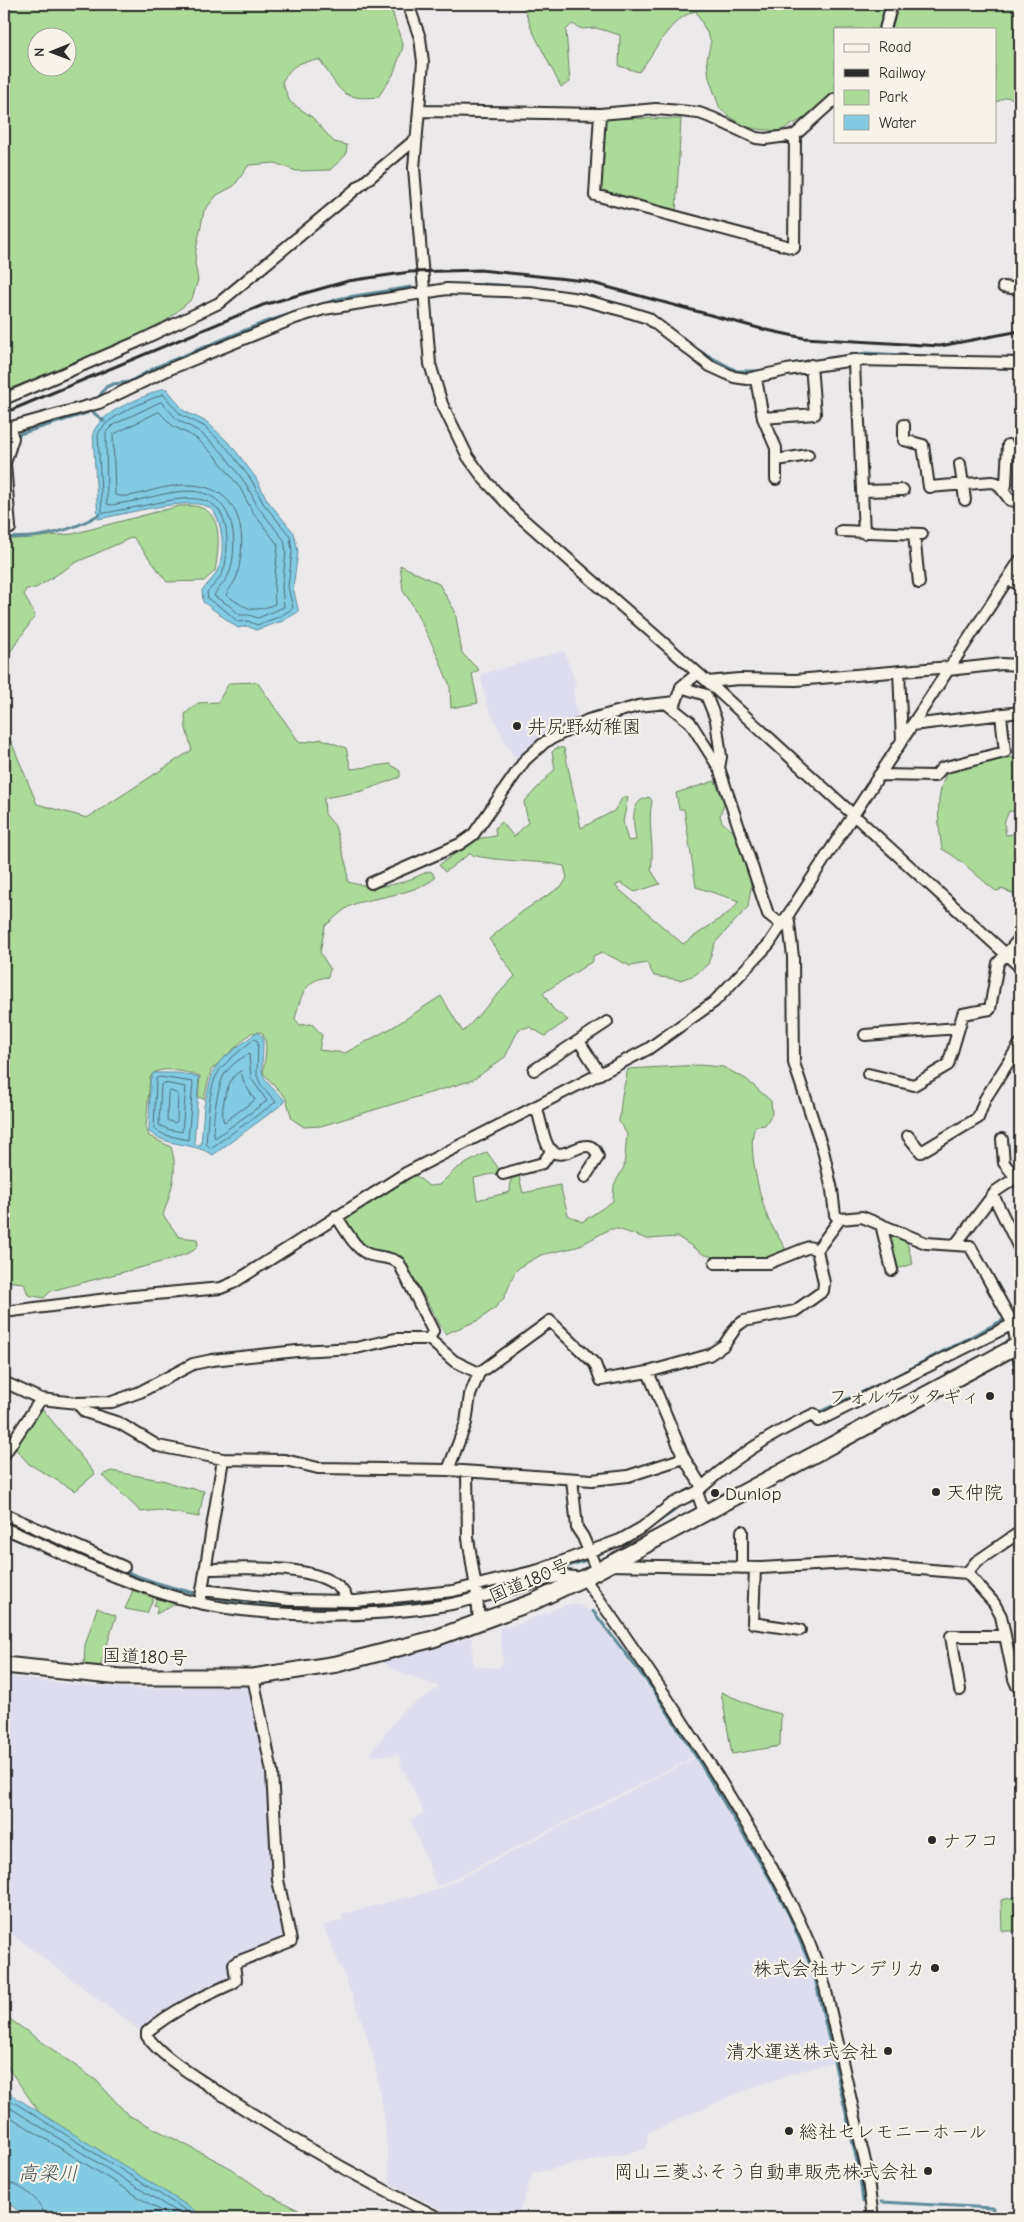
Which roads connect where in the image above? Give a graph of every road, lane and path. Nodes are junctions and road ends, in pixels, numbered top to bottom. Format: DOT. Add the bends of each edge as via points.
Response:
graph roads {
  1 [pos="408,4"];
  2 [pos="892,4"];
  3 [pos="885,28"];
  4 [pos="834,100"];
  5 [pos="420,111"];
  6 [pos="600,114"];
  7 [pos="795,135"];
  8 [pos="416,139"];
  9 [pos="1003,287"];
  10 [pos="1020,289"];
  11 [pos="425,291"];
  12 [pos="854,360"];
  13 [pos="1020,363"];
  14 [pos="811,365"];
  15 [pos="756,378"];
  16 [pos="4,399"];
  17 [pos="764,418"];
  18 [pos="904,424"];
  19 [pos="10,432"];
  20 [pos="1015,447"];
  21 [pos="808,456"];
  22 [pos="777,460"];
  23 [pos="960,464"];
  24 [pos="776,479"];
  25 [pos="963,484"];
  26 [pos="1002,488"];
  27 [pos="903,490"];
  28 [pos="862,491"];
  29 [pos="965,500"];
  30 [pos="1020,502"];
  31 [pos="5,530"];
  32 [pos="841,531"];
  33 [pos="864,533"];
  34 [pos="1020,560"];
  35 [pos="1008,580"];
  36 [pos="919,583"];
  37 [pos="1020,584"];
  38 [pos="1020,665"];
  39 [pos="949,668"];
  40 [pos="899,671"];
  41 [pos="697,674"];
  42 [pos="708,682"];
  43 [pos="681,687"];
  44 [pos="667,704"];
  45 [pos="1020,712"];
  46 [pos="1001,715"];
  47 [pos="912,725"];
  48 [pos="902,741"];
  49 [pos="719,768"];
  50 [pos="879,775"];
  51 [pos="853,815"];
  52 [pos="371,883"];
  53 [pos="788,915"];
  54 [pos="782,925"];
  55 [pos="1020,938"];
  56 [pos="1006,954"];
  57 [pos="1020,966"];
  58 [pos="607,1022"];
  59 [pos="959,1028"];
  60 [pos="865,1036"];
  61 [pos="579,1041"];
  62 [pos="1020,1044"];
  63 [pos="534,1070"];
  64 [pos="600,1074"];
  65 [pos="868,1074"];
  66 [pos="536,1106"];
  67 [pos="908,1136"];
  68 [pos="1002,1139"];
  69 [pos="552,1150"];
  70 [pos="503,1174"];
  71 [pos="1018,1176"];
  72 [pos="585,1177"];
  73 [pos="993,1194"];
  74 [pos="336,1216"];
  75 [pos="840,1219"];
  76 [pos="881,1224"];
  77 [pos="955,1245"];
  78 [pos="817,1250"];
  79 [pos="1020,1250"];
  80 [pos="715,1263"];
  81 [pos="892,1270"];
  82 [pos="4,1312"];
  83 [pos="1013,1324"];
  84 [pos="429,1340"];
  85 [pos="1019,1344"];
  86 [pos="1020,1366"];
  87 [pos="648,1372"];
  88 [pos="480,1373"];
  89 [pos="4,1382"];
  90 [pos="41,1399"];
  91 [pos="77,1403"];
  92 [pos="4,1455"];
  93 [pos="684,1458"];
  94 [pos="223,1459"];
  95 [pos="448,1470"];
  96 [pos="468,1472"];
  97 [pos="572,1479"];
  98 [pos="700,1490"];
  99 [pos="704,1512"];
  100 [pos="4,1514"];
  101 [pos="4,1528"];
  102 [pos="742,1531"];
  103 [pos="1020,1532"];
  104 [pos="593,1564"];
  105 [pos="124,1567"];
  106 [pos="742,1568"];
  107 [pos="755,1568"];
  108 [pos="205,1569"];
  109 [pos="967,1573"];
  110 [pos="477,1595"];
  111 [pos="201,1596"];
  112 [pos="348,1601"];
  113 [pos="479,1623"];
  114 [pos="800,1630"];
  115 [pos="1005,1636"];
  116 [pos="4,1664"];
  117 [pos="252,1676"];
  118 [pos="1020,1684"];
  119 [pos="960,1690"];
  120 [pos="439,2218"];
  121 [pos="873,2218"];
  1 -- 5 [label="street" via="422,53"];
  2 -- 3 [label="street"];
  4 -- 7 [label="street"];
  5 -- 6 [label="street"];
  5 -- 8 [label="street"];
  6 -- 7 [label="street" via="656,110 699,113 756,138"];
  6 -- 7 [label="street" via="595,195 794,248"];
  8 -- 11 [label="street" via="414,168"];
  8 -- 16 [label="street" via="219,303 138,342"];
  9 -- 10 [label="street"];
  11 -- 15 [label="street" via="485,289 530,292 606,305 648,318 710,366 734,377"];
  11 -- 19 [label="street" via="324,309 295,318 94,404"];
  11 -- 41 [label="street" via="428,345 435,381 449,423 468,457 517,514"];
  12 -- 13 [label="street"];
  12 -- 14 [label="street"];
  12 -- 28 [label="street"];
  14 -- 15 [label="street"];
  14 -- 17 [label="street" via="814,414"];
  15 -- 17 [label="street"];
  17 -- 22 [label="street" via="776,448"];
  18 -- 25 [label="street" via="904,440 923,445 929,487"];
  19 -- 31 [label="street" via="5,463 10,528"];
  20 -- 26 [label="street" via="1006,485"];
  21 -- 22 [label="street"];
  22 -- 24 [label="street"];
  23 -- 25 [label="street"];
  25 -- 26 [label="street" via="991,482"];
  25 -- 29 [label="street"];
  26 -- 30 [label="street" via="1010,500"];
  27 -- 28 [label="street"];
  28 -- 33 [label="street"];
  32 -- 33 [label="street"];
  33 -- 36 [label="street" via="918,534"];
  34 -- 35 [label="street"];
  35 -- 37 [label="street"];
  35 -- 39 [label="street"];
  38 -- 39 [label="street"];
  39 -- 40 [label="street"];
  39 -- 47 [label="street"];
  40 -- 42 [label="street" via="796,680"];
  40 -- 48 [label="street"];
  41 -- 42 [label="street"];
  41 -- 43 [label="street"];
  42 -- 51 [label="street"];
  43 -- 44 [label="street" via="676,702"];
  43 -- 49 [label="street" via="706,695 716,720 721,757"];
  44 -- 49 [label="street" via="690,722"];
  44 -- 52 [label="street" via="638,706 588,720 545,742 524,760 473,835 460,844"];
  45 -- 46 [label="street"];
  46 -- 47 [label="street"];
  46 -- 50 [label="street" via="1005,752 942,768 935,776"];
  47 -- 48 [label="street"];
  48 -- 50 [label="street"];
  49 -- 54 [label="street" via="768,914"];
  50 -- 51 [label="street"];
  51 -- 53 [label="street"];
  51 -- 56 [label="street"];
  53 -- 54 [label="street"];
  53 -- 75 [label="street" via="793,957 794,1064 823,1150 834,1215"];
  54 -- 64 [label="street" via="757,959 714,1002 648,1049"];
  55 -- 56 [label="street"];
  56 -- 57 [label="street"];
  56 -- 59 [label="street" via="998,964 990,1009 963,1014"];
  58 -- 61 [label="street"];
  59 -- 60 [label="street"];
  59 -- 65 [label="street" via="948,1065 914,1085"];
  61 -- 63 [label="street"];
  61 -- 64 [label="street"];
  62 -- 67 [label="street" via="985,1099 978,1118 922,1152"];
  64 -- 66 [label="street"];
  66 -- 69 [label="street" via="548,1147"];
  66 -- 74 [label="street" via="406,1173"];
  68 -- 71 [label="street" via="1004,1163"];
  69 -- 70 [label="street" via="543,1163"];
  69 -- 72 [label="street" via="561,1155 584,1145 591,1146 598,1157"];
  71 -- 73 [label="street"];
  73 -- 77 [label="street"];
  73 -- 79 [label="street"];
  74 -- 82 [label="street" via="234,1283 221,1288"];
  74 -- 84 [label="street" via="357,1245 367,1253 399,1263 433,1331"];
  75 -- 76 [label="street" via="862,1216"];
  75 -- 78 [label="street"];
  76 -- 77 [label="street" via="926,1243"];
  76 -- 81 [label="street"];
  77 -- 83 [label="street" via="970,1246"];
  78 -- 80 [label="street" via="809,1246 769,1263"];
  78 -- 87 [label="street" via="824,1288 810,1302 786,1314 744,1321 715,1352"];
  83 -- 85 [label="street"];
  83 -- 98 [label="street" via="818,1421 814,1414 791,1424 739,1456"];
  84 -- 88 [label="street" via="454,1361"];
  84 -- 91 [label="street" via="395,1339 356,1348 212,1360 193,1364 140,1392 112,1402"];
  85 -- 86 [label="street"];
  85 -- 99 [label="highway, 国道180号"];
  87 -- 88 [label="street" via="602,1380 595,1364 550,1320"];
  87 -- 93 [label="street"];
  88 -- 95 [label="street" via="470,1395 466,1424"];
  89 -- 90 [label="street"];
  90 -- 91 [label="street"];
  90 -- 92 [label="street"];
  91 -- 94 [label="street" via="85,1412 119,1423 158,1446"];
  93 -- 97 [label="street" via="628,1476"];
  93 -- 98 [label="street"];
  94 -- 95 [label="street" via="270,1458 318,1468"];
  94 -- 108 [label="street"];
  95 -- 96 [label="street"];
  96 -- 97 [label="street"];
  96 -- 110 [label="street" via="468,1538"];
  97 -- 104 [label="street" via="577,1528"];
  98 -- 99 [label="street"];
  98 -- 104 [label="street" via="672,1504 620,1540"];
  99 -- 104 [label="highway, 国道180号"];
  100 -- 105 [label="street"];
  101 -- 111 [label="street" via="138,1585"];
  102 -- 106 [label="street"];
  103 -- 109 [label="street" via="976,1562"];
  104 -- 106 [label="street"];
  104 -- 110 [label="street" via="565,1576"];
  104 -- 110 [label="street" via="539,1570"];
  104 -- 113 [label="highway, 国道180号" via="533,1602"];
  104 -- 121 [label="street" via="798,1916 816,1958 866,2166"];
  106 -- 107 [label="street"];
  107 -- 109 [label="street" via="850,1563"];
  107 -- 114 [label="street" via="753,1623"];
  108 -- 111 [label="street"];
  108 -- 112 [label="street" via="294,1571 318,1577 338,1587"];
  109 -- 115 [label="street" via="994,1603 1001,1616"];
  110 -- 111 [label="street" via="425,1607 335,1613 246,1610"];
  110 -- 112 [label="street" via="439,1593"];
  110 -- 113 [label="street"];
  111 -- 112 [label="street"];
  113 -- 117 [label="highway, 国道180号" via="396,1650 337,1664"];
  115 -- 118 [label="street" via="1014,1679 1017,1686"];
  115 -- 119 [label="street" via="951,1636"];
  116 -- 117 [label="highway, 国道180号" via="121,1677"];
  117 -- 120 [label="street" via="272,1772 278,1880 292,1937 288,1944 234,1964 236,1980 172,2015 146,2036 193,2076 278,2132 332,2164"];
}
